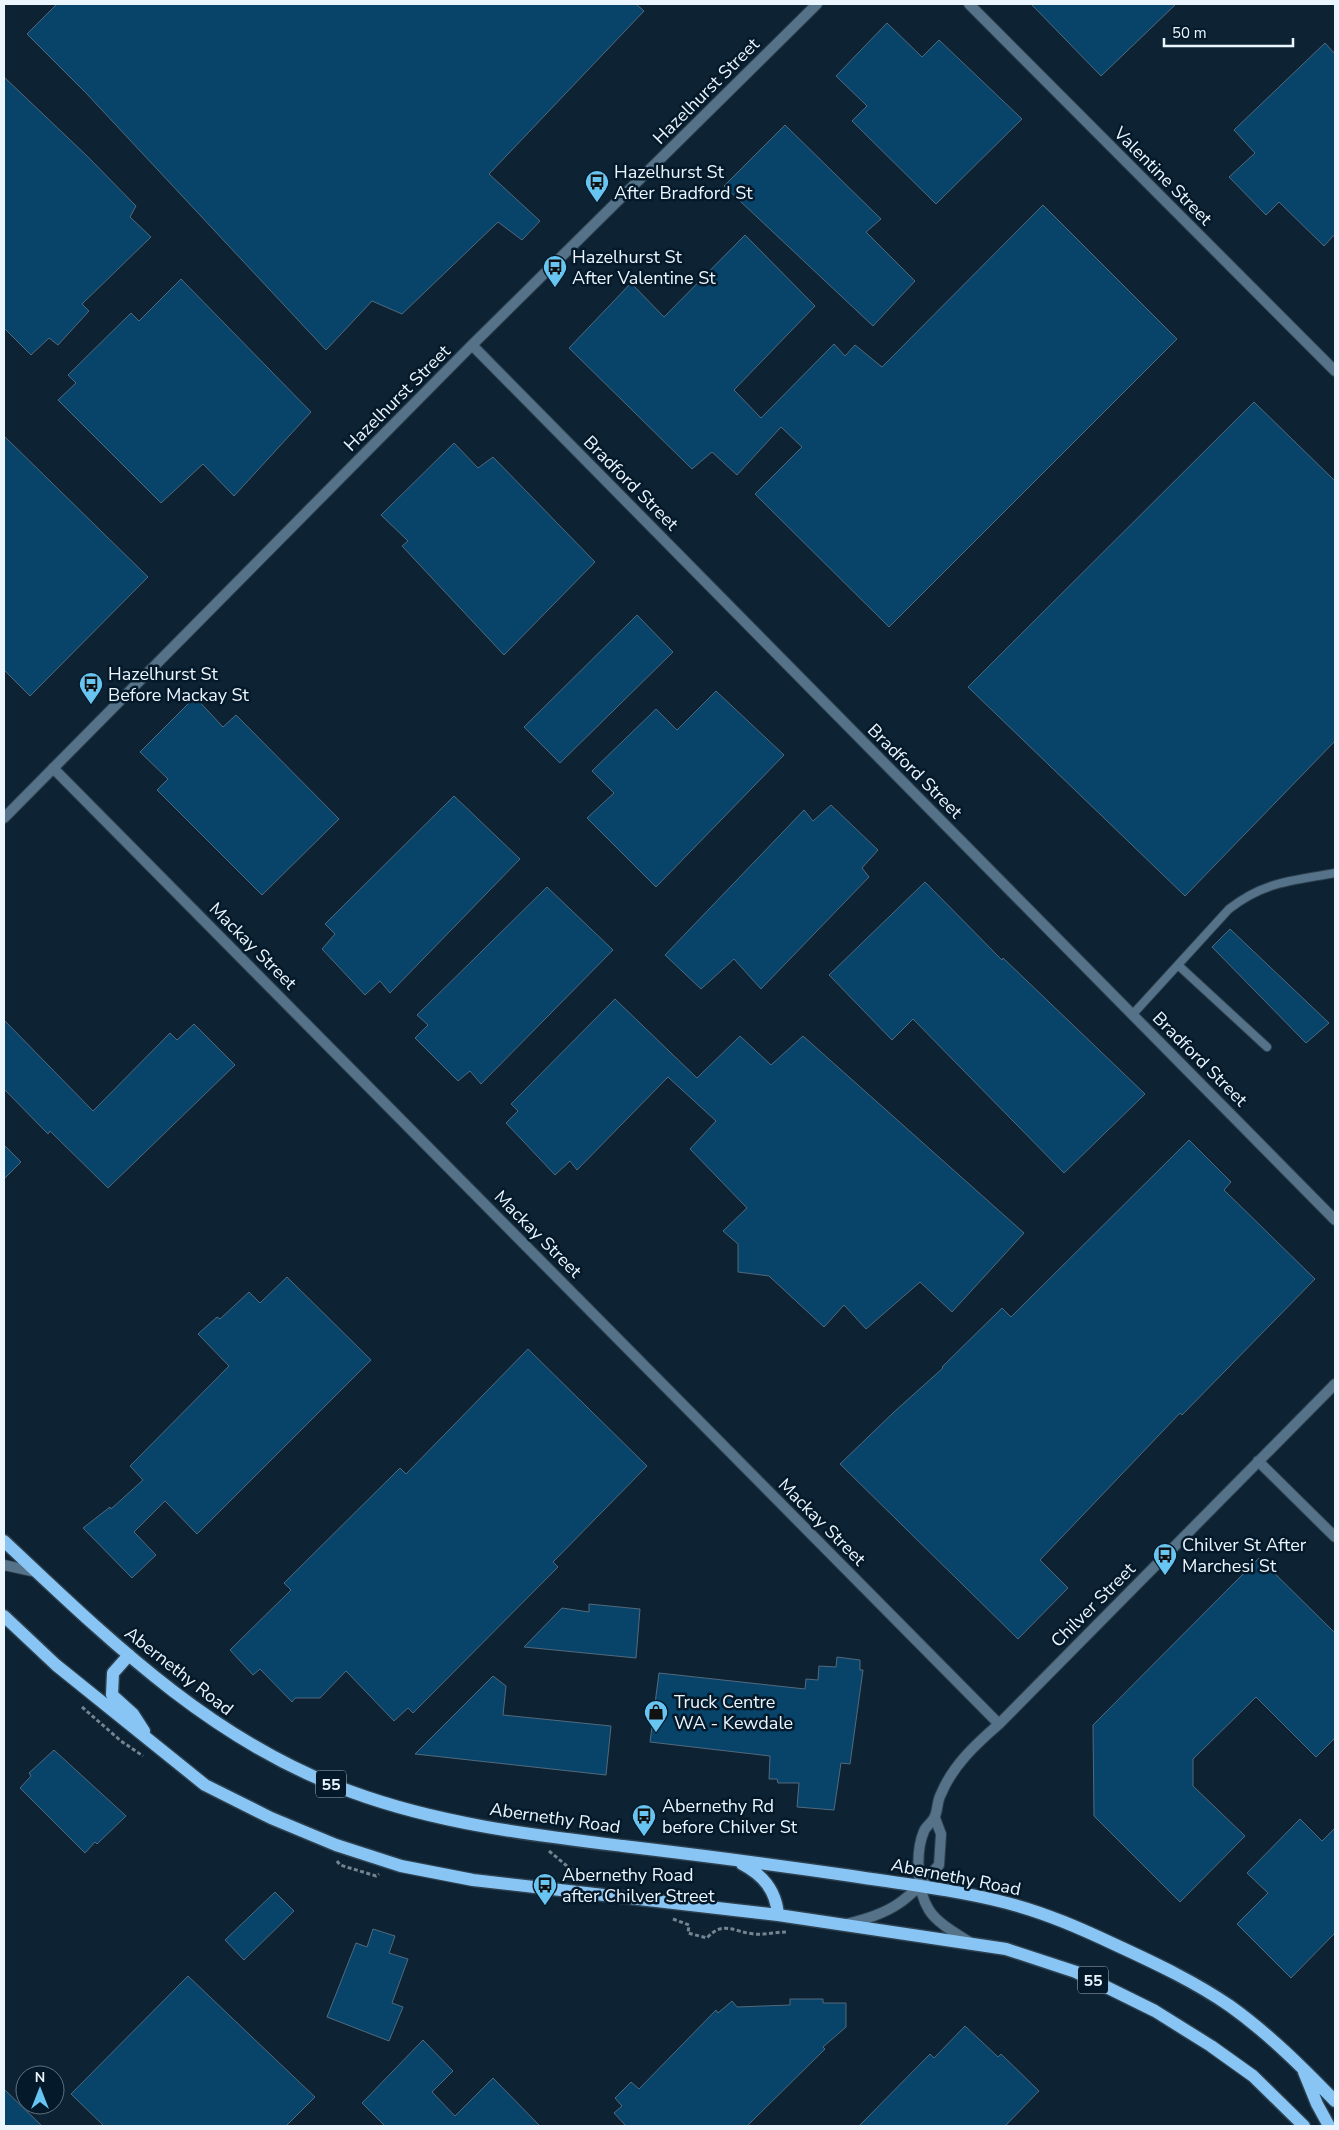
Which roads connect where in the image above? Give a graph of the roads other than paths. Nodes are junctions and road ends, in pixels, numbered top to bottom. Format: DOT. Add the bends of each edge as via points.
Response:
graph roads {
  1 [pos="817,4"];
  2 [pos="969,4"];
  3 [pos="472,345"];
  4 [pos="1335,371"];
  5 [pos="53,768"];
  6 [pos="4,818"];
  7 [pos="1335,874"];
  8 [pos="1178,965"];
  9 [pos="1133,1014"];
  10 [pos="1266,1047"];
  11 [pos="1335,1220"];
  12 [pos="1335,1384"];
  13 [pos="1258,1461"];
  14 [pos="1335,1537"];
  15 [pos="4,1541"];
  16 [pos="4,1565"];
  17 [pos="36,1572"];
  18 [pos="4,1616"];
  19 [pos="129,1655"];
  20 [pos="999,1724"];
  21 [pos="147,1738"];
  22 [pos="935,1818"];
  23 [pos="733,1860"];
  24 [pos="920,1886"];
  25 [pos="778,1915"];
  26 [pos="843,1925"];
  27 [pos="971,1943"];
  28 [pos="1302,2068"];
  29 [pos="1335,2101"];
  30 [pos="1304,2126"];
  31 [pos="1329,2126"];
  1 -- 3 [label="street, Hazelhurst Street"];
  2 -- 4 [label="street, Valentine Street"];
  3 -- 5 [label="street, Hazelhurst Street"];
  3 -- 9 [label="street, Bradford Street"];
  5 -- 6 [label="street, Hazelhurst Street"];
  5 -- 20 [label="street, Mackay Street"];
  7 -- 8 [label="lane" via="1273,884 1245,897"];
  8 -- 9 [label="lane"];
  8 -- 10 [label="lane"];
  9 -- 11 [label="street, Bradford Street"];
  12 -- 13 [label="street, Chilver Street"];
  13 -- 14 [label="street"];
  13 -- 20 [label="street, Chilver Street"];
  15 -- 17 [label="main road, Abernethy Road / 55"];
  16 -- 17 [label="street"];
  17 -- 19 [label="main road, Abernethy Road / 55"];
  18 -- 21 [label="main road, 55" via="56,1665"];
  19 -- 21 [label="main road" via="113,1673 112,1695 133,1714"];
  19 -- 23 [label="main road, Abernethy Road / 55" via="179,1698 236,1736 294,1768 352,1792 412,1811 481,1826"];
  20 -- 22 [label="street, Chilver Street" via="951,1775 940,1795"];
  21 -- 25 [label="main road, 55" via="205,1785 336,1846 402,1866 473,1880"];
  22 -- 24 [label="street, Chilver Street" via="924,1831 918,1865"];
  22 -- 24 [label="street, Chilver Street" via="941,1834 939,1865"];
  23 -- 24 [label="main road, Abernethy Road / 55"];
  23 -- 25 [label="main road" via="754,1870 769,1886 777,1900"];
  24 -- 26 [label="street, Chilver Street" via="884,1913"];
  24 -- 27 [label="street, Chilver Street" via="929,1910"];
  24 -- 28 [label="main road, Abernethy Road / 55" via="1007,1903 1053,1917 1168,1969 1229,2006 1277,2043"];
  25 -- 26 [label="main road, 55"];
  26 -- 27 [label="main road, 55"];
  27 -- 30 [label="main road, 55" via="1006,1949 1076,1972 1155,2011 1253,2076"];
  28 -- 29 [label="main road, Abernethy Road / 55"];
  28 -- 31 [label="main road"];
}
